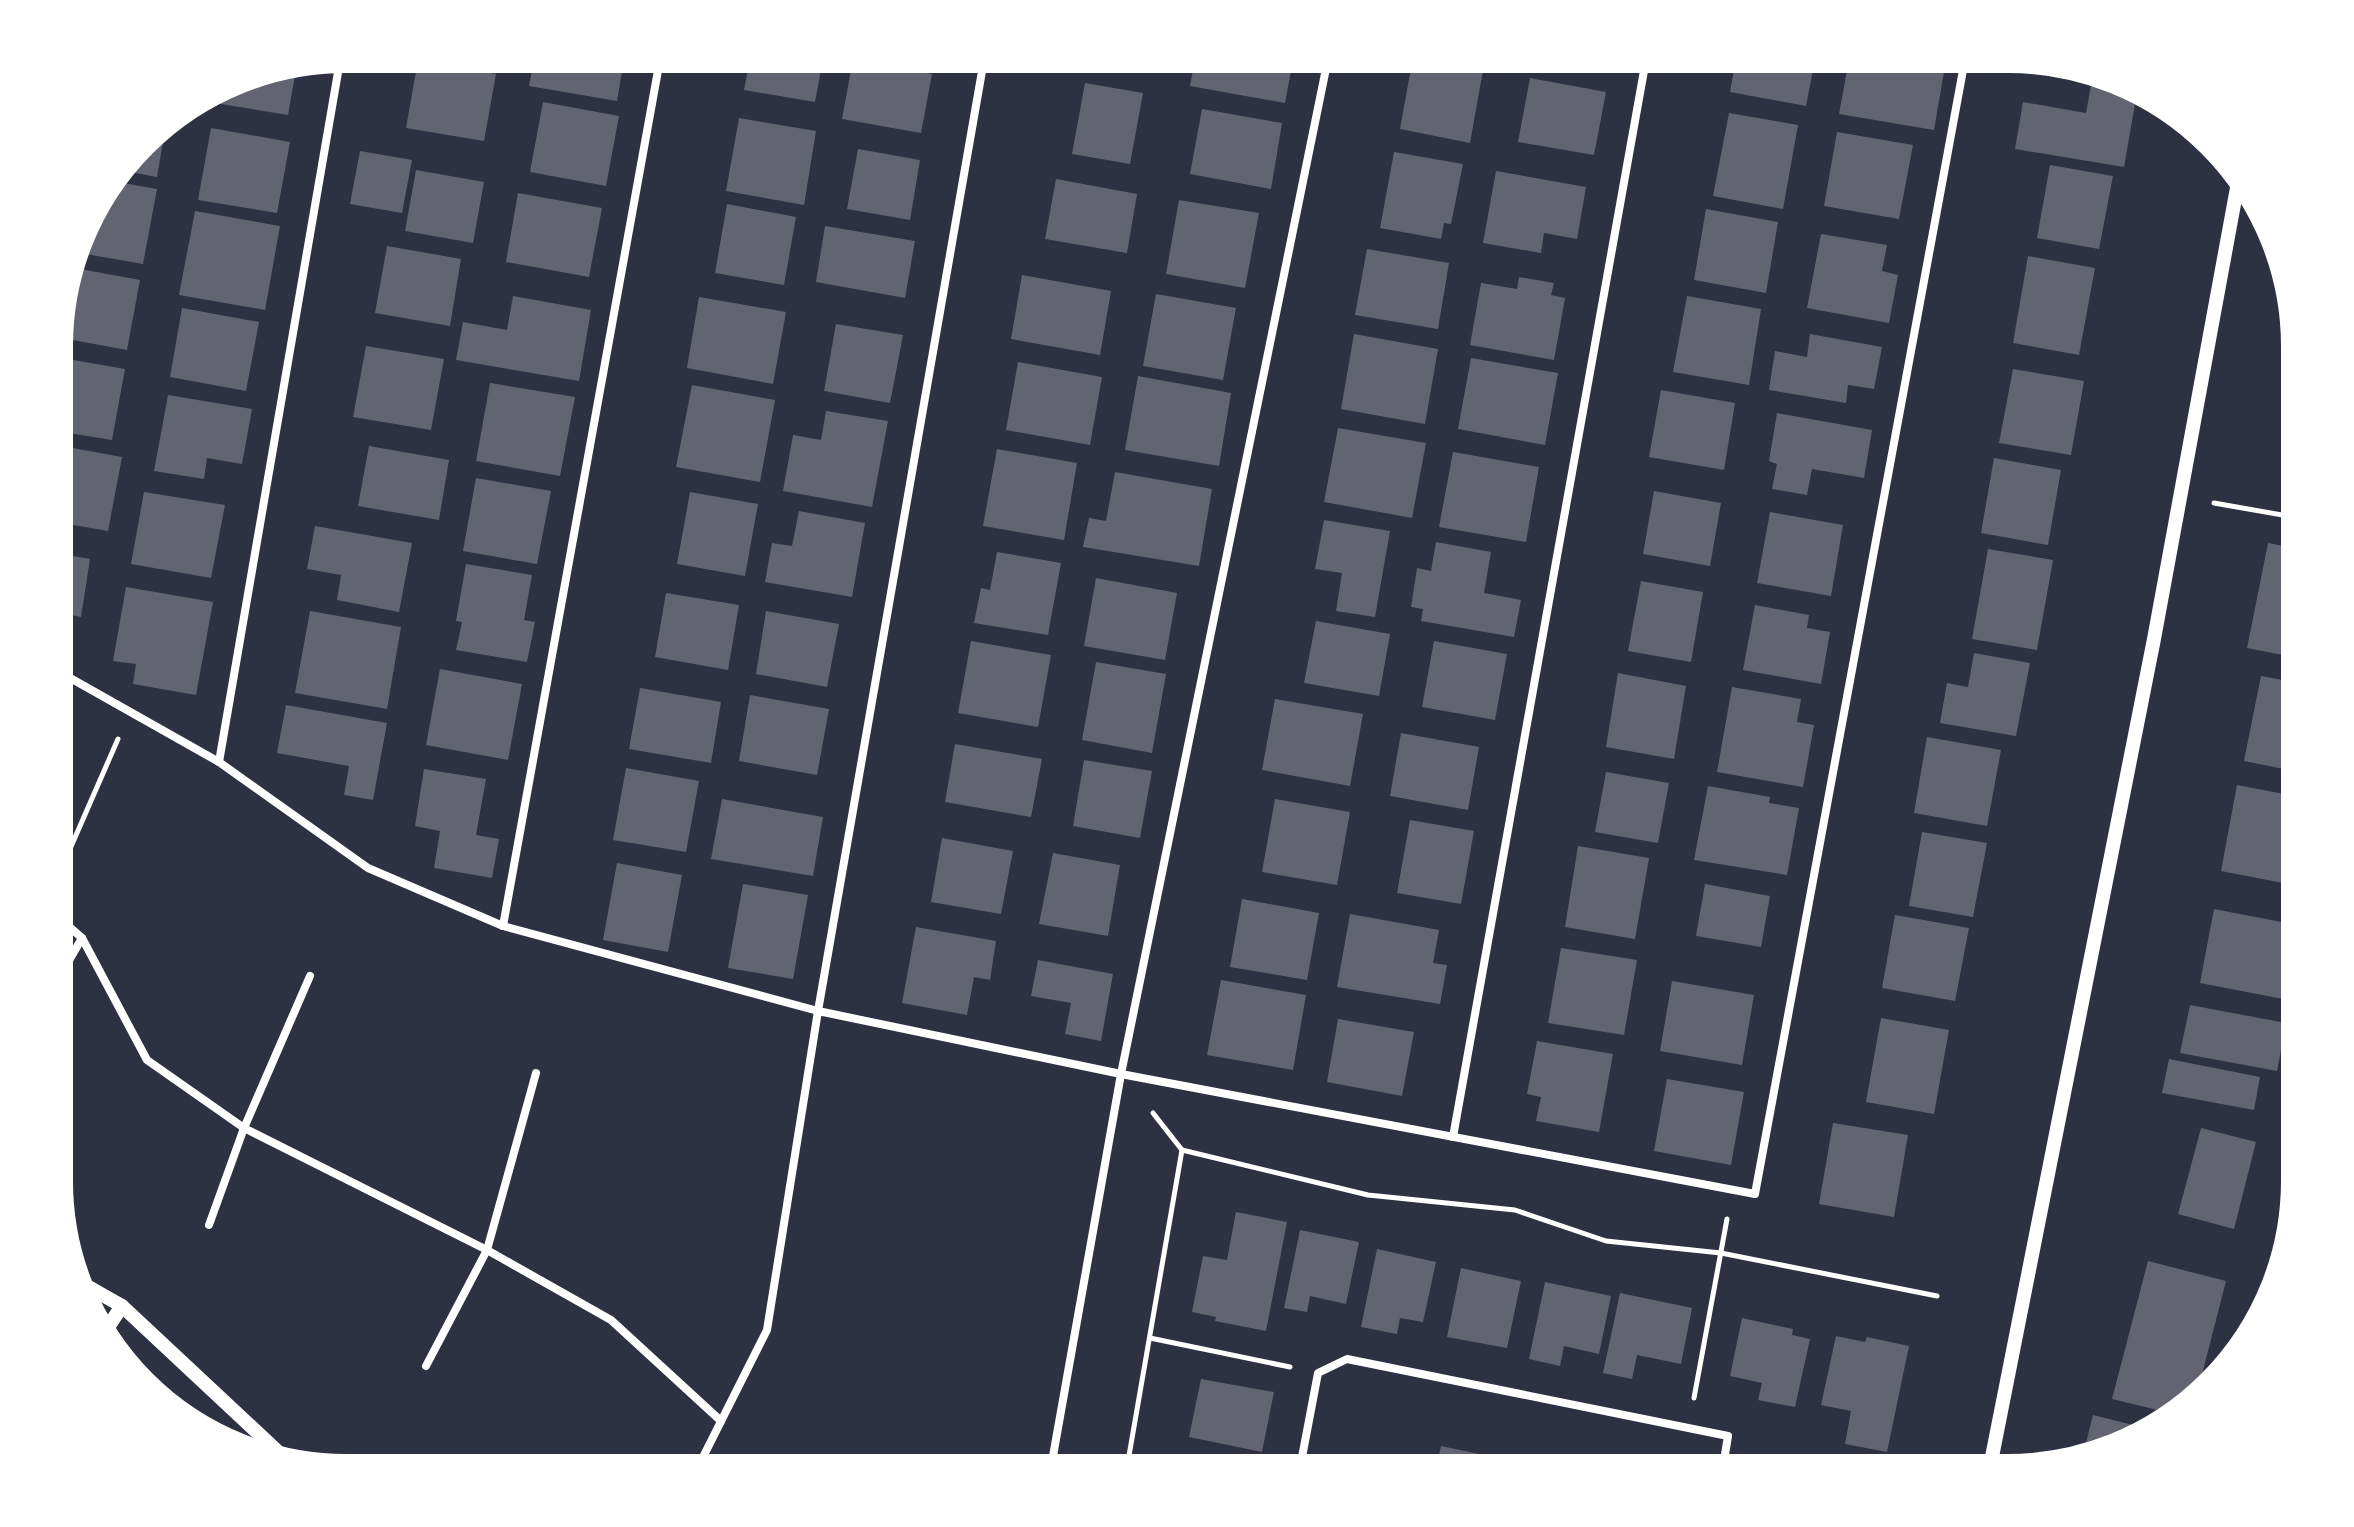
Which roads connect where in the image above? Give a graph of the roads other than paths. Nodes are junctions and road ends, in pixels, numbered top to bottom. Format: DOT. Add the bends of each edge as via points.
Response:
graph roads {
  1 [pos="339,68"];
  2 [pos="658,68"];
  3 [pos="983,68"];
  4 [pos="1326,68"];
  5 [pos="1644,68"];
  6 [pos="1963,68"];
  7 [pos="2237,189"];
  8 [pos="68,677"];
  9 [pos="219,762"];
  10 [pos="68,926"];
  11 [pos="503,926"];
  12 [pos="82,938"];
  13 [pos="68,962"];
  14 [pos="310,976"];
  15 [pos="818,1011"];
  16 [pos="536,1073"];
  17 [pos="1121,1074"];
  18 [pos="244,1128"];
  19 [pos="1453,1137"];
  20 [pos="209,1225"];
  21 [pos="487,1250"];
  22 [pos="90,1288"];
  23 [pos="122,1306"];
  24 [pos="109,1325"];
  25 [pos="426,1366"];
  26 [pos="721,1421"];
  27 [pos="275,1449"];
  28 [pos="1302,1458"];
  29 [pos="1724,1458"];
  30 [pos="1992,1458"];
  31 [pos="702,1459"];
  32 [pos="1053,1459"];
  1 -- 9 [label="street"];
  2 -- 11 [label="street"];
  3 -- 15 [label="street"];
  4 -- 17 [label="street"];
  5 -- 19 [label="street"];
  6 -- 19 [label="street" via="1755,1194"];
  7 -- 30 [label="street"];
  8 -- 9 [label="street"];
  9 -- 11 [label="street" via="368,868"];
  10 -- 12 [label="street"];
  11 -- 15 [label="street"];
  12 -- 13 [label="street"];
  12 -- 18 [label="street" via="147,1060"];
  14 -- 18 [label="street"];
  15 -- 17 [label="street"];
  15 -- 26 [label="street" via="767,1330"];
  16 -- 21 [label="street"];
  17 -- 19 [label="street"];
  17 -- 32 [label="street"];
  18 -- 20 [label="street"];
  18 -- 21 [label="street"];
  21 -- 25 [label="street"];
  21 -- 26 [label="street" via="611,1320"];
  22 -- 23 [label="street"];
  23 -- 24 [label="street"];
  23 -- 27 [label="street"];
  26 -- 31 [label="street"];
  28 -- 29 [label="street" via="1318,1373 1347,1359 1728,1436"];
}
